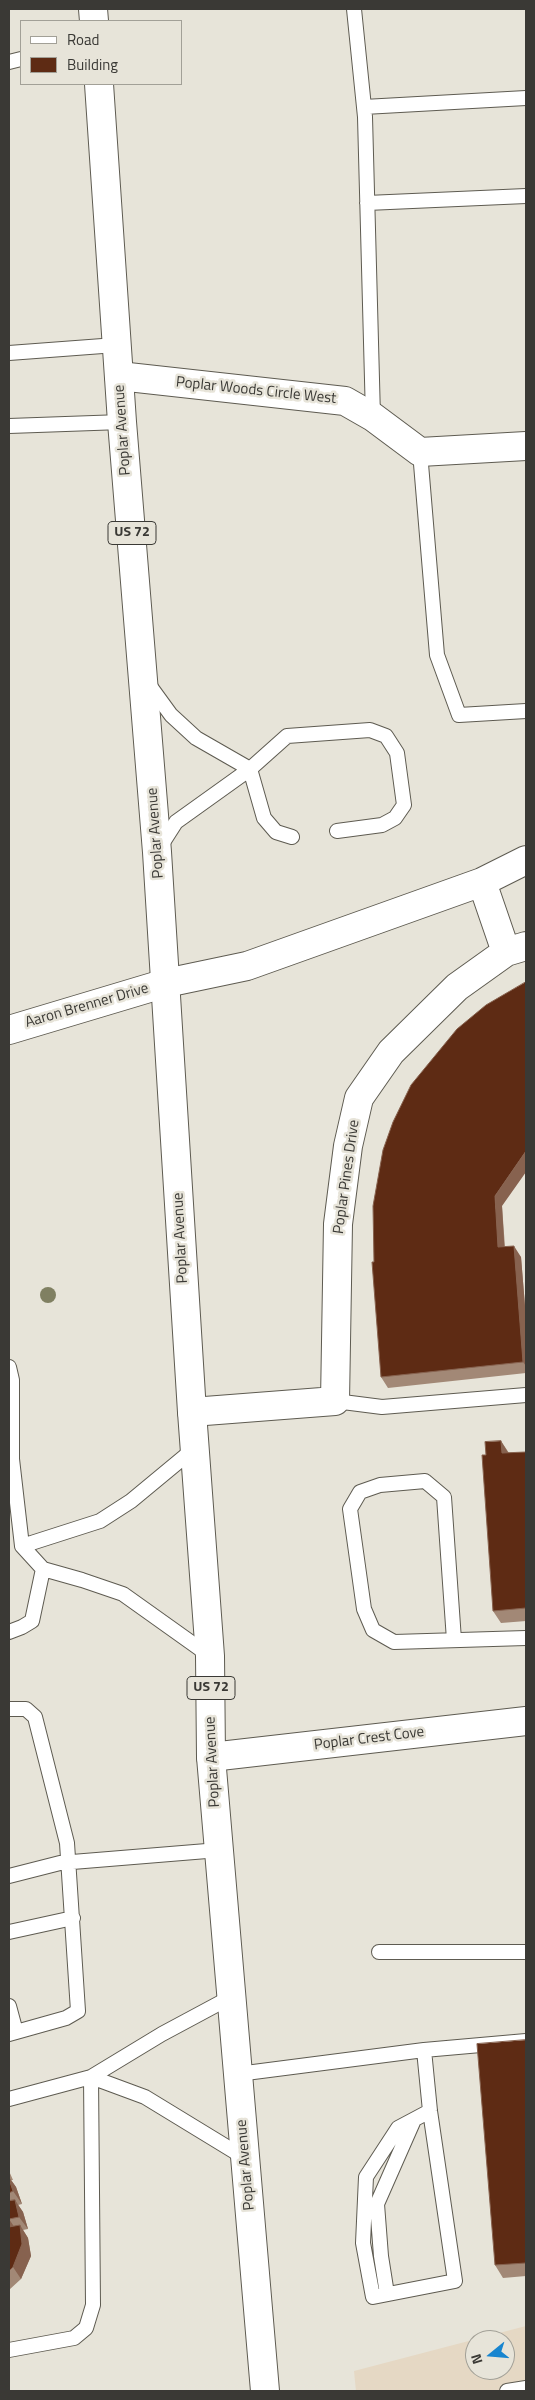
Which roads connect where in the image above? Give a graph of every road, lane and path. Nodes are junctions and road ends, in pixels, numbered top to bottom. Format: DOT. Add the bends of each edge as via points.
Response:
graph roads {
  1 [pos="354,9"];
  2 [pos="98,85"];
  3 [pos="526,98"];
  4 [pos="364,107"];
  5 [pos="526,196"];
  6 [pos="367,204"];
  7 [pos="116,345"];
  8 [pos="9,353"];
  9 [pos="119,376"];
  10 [pos="373,417"];
  11 [pos="122,422"];
  12 [pos="9,426"];
  13 [pos="526,446"];
  14 [pos="420,452"];
  15 [pos="144,677"];
  16 [pos="526,711"];
  17 [pos="250,769"];
  18 [pos="337,831"];
  19 [pos="292,837"];
  20 [pos="157,852"];
  21 [pos="526,860"];
  22 [pos="482,882"];
  23 [pos="516,949"];
  24 [pos="166,983"];
  25 [pos="9,1030"];
  26 [pos="9,1367"];
  27 [pos="526,1395"];
  28 [pos="336,1401"];
  29 [pos="192,1412"];
  30 [pos="195,1448"];
  31 [pos="10,1457"];
  32 [pos="22,1546"];
  33 [pos="43,1570"];
  34 [pos="9,1632"];
  35 [pos="526,1638"];
  36 [pos="454,1640"];
  37 [pos="210,1656"];
  38 [pos="9,1708"];
  39 [pos="526,1721"];
  40 [pos="211,1757"];
  41 [pos="219,1850"];
  42 [pos="70,1862"];
  43 [pos="9,1876"];
  44 [pos="73,1918"];
  45 [pos="9,1932"];
  46 [pos="379,1952"];
  47 [pos="526,1952"];
  48 [pos="231,1997"];
  49 [pos="9,2006"];
  50 [pos="12,2033"];
  51 [pos="526,2041"];
  52 [pos="424,2050"];
  53 [pos="238,2074"];
  54 [pos="91,2077"];
  55 [pos="9,2099"];
  56 [pos="430,2111"];
  57 [pos="414,2120"];
  58 [pos="245,2158"];
  59 [pos="388,2294"];
  60 [pos="9,2350"];
  61 [pos="526,2388"];
  62 [pos="265,2391"];
  63 [pos="507,2391"];
  1 -- 4 [label="lane"];
  2 -- 7 [label="main road, Poplar Avenue / US 72"];
  3 -- 4 [label="lane"];
  4 -- 6 [label="lane"];
  5 -- 6 [label="lane"];
  6 -- 10 [label="lane"];
  7 -- 8 [label="lane"];
  7 -- 9 [label="main road, Poplar Avenue / US 72"];
  9 -- 10 [label="main road, Poplar Woods Circle West" via="345,401"];
  9 -- 11 [label="main road, Poplar Avenue / US 72"];
  10 -- 14 [label="main road, Poplar Woods Circle West"];
  11 -- 12 [label="lane"];
  11 -- 15 [label="main road, Poplar Avenue / US 72"];
  13 -- 14 [label="main road"];
  14 -- 16 [label="lane" via="437,655 459,715"];
  15 -- 17 [label="lane" via="171,715 196,738"];
  15 -- 20 [label="main road, Poplar Avenue / US 72"];
  17 -- 18 [label="lane" via="287,736 370,730 386,736 397,753 404,805 395,818 382,825"];
  17 -- 19 [label="lane" via="264,818 276,832"];
  17 -- 20 [label="lane" via="176,822"];
  20 -- 24 [label="main road, Poplar Avenue / US 72"];
  21 -- 22 [label="main road"];
  22 -- 23 [label="main road"];
  22 -- 24 [label="main road" via="247,966"];
  23 -- 28 [label="main road, Poplar Pines Drive" via="457,987 391,1052 359,1098 348,1146 338,1224"];
  24 -- 25 [label="main road, Aaron Brenner Drive"];
  24 -- 29 [label="main road, Poplar Avenue / US 72"];
  26 -- 31 [label="lane" via="12,1380"];
  27 -- 28 [label="lane" via="382,1407"];
  28 -- 29 [label="main road"];
  29 -- 30 [label="main road, Poplar Avenue / US 72"];
  30 -- 32 [label="lane" via="100,1521"];
  30 -- 37 [label="main road, Poplar Avenue / US 72"];
  31 -- 32 [label="lane"];
  32 -- 33 [label="lane"];
  33 -- 34 [label="lane" via="32,1621"];
  33 -- 37 [label="lane" via="123,1594"];
  35 -- 36 [label="lane"];
  36 -- 36 [label="lane" via="394,1642 372,1630 364,1609 350,1509 360,1492 380,1484 425,1481 444,1497"];
  37 -- 40 [label="main road, Poplar Avenue / US 72"];
  38 -- 42 [label="lane" via="26,1709 35,1717"];
  39 -- 40 [label="main road, Poplar Crest Cove"];
  40 -- 41 [label="main road, Poplar Avenue / US 72"];
  41 -- 42 [label="lane"];
  41 -- 48 [label="main road, Poplar Avenue / US 72"];
  42 -- 43 [label="lane"];
  42 -- 44 [label="lane"];
  44 -- 45 [label="lane"];
  44 -- 50 [label="lane" via="78,2011 66,2018"];
  46 -- 47 [label="lane"];
  48 -- 53 [label="main road, Poplar Avenue / US 72"];
  48 -- 54 [label="lane"];
  49 -- 50 [label="lane"];
  51 -- 52 [label="lane"];
  52 -- 53 [label="lane"];
  52 -- 56 [label="lane"];
  53 -- 58 [label="main road, Poplar Avenue / US 72"];
  54 -- 55 [label="lane"];
  54 -- 58 [label="lane" via="145,2097"];
  54 -- 60 [label="lane" via="93,2306 86,2328 74,2338"];
  56 -- 57 [label="lane"];
  56 -- 59 [label="lane" via="454,2282"];
  57 -- 59 [label="lane" via="377,2204"];
  57 -- 59 [label="lane" via="398,2128 366,2177 363,2243 373,2297"];
  58 -- 62 [label="main road, Poplar Avenue / US 72"];
  61 -- 63 [label="lane"];
}
